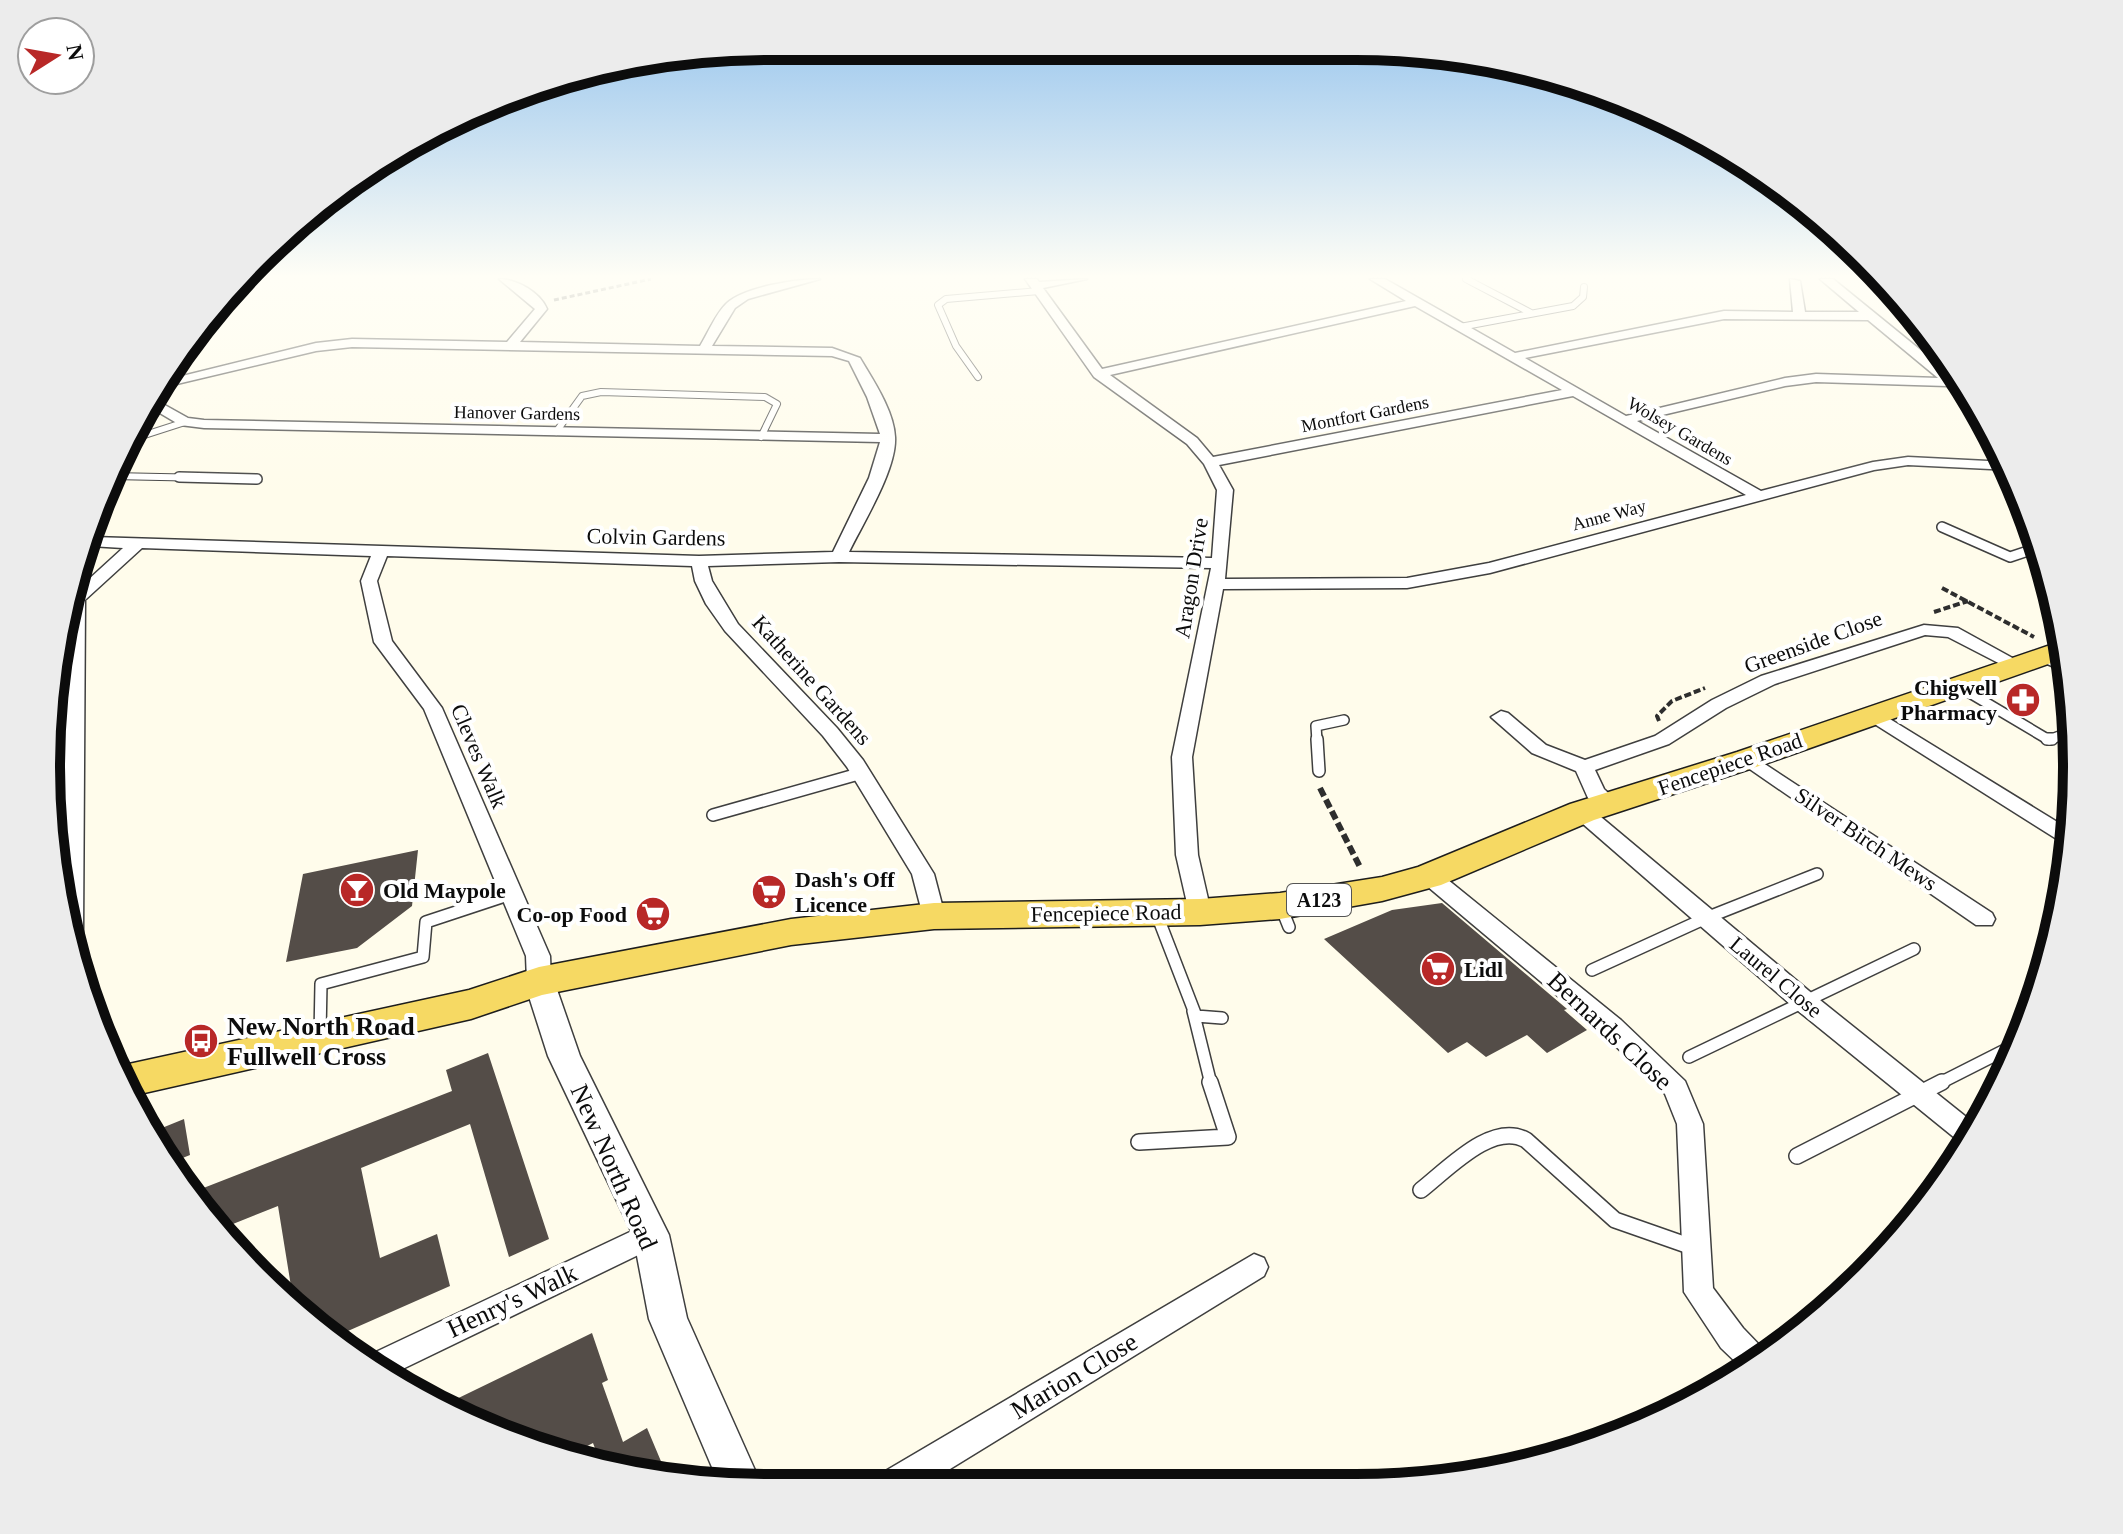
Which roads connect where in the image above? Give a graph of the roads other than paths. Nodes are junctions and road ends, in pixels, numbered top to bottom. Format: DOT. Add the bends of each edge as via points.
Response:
graph roads {
  1 [pos="309,351"];
  2 [pos="772,351"];
  3 [pos="959,351"];
  4 [pos="1080,351"];
  5 [pos="1202,351"];
  6 [pos="1501,351"];
  7 [pos="1544,351"];
  8 [pos="1913,351"];
  9 [pos="1512,357"];
  10 [pos="1099,374"];
  11 [pos="978,377"];
  12 [pos="1947,378"];
  13 [pos="174,382"];
  14 [pos="1949,382"];
  15 [pos="1575,392"];
  16 [pos="159,407"];
  17 [pos="1625,420"];
  18 [pos="185,422"];
  19 [pos="556,432"];
  20 [pos="143,436"];
  21 [pos="761,437"];
  22 [pos="888,438"];
  23 [pos="1210,462"];
  24 [pos="1995,465"];
  25 [pos="123,476"];
  26 [pos="257,479"];
  27 [pos="1758,496"];
  28 [pos="1942,527"];
  29 [pos="97,542"];
  30 [pos="138,543"];
  31 [pos="2028,551"];
  32 [pos="380,552"];
  33 [pos="839,557"];
  34 [pos="699,561"];
  35 [pos="1220,563"];
  36 [pos="1216,584"];
  37 [pos="82,595"];
  38 [pos="77,617"];
  39 [pos="2050,658"];
  40 [pos="1958,686"];
  41 [pos="1872,714"];
  42 [pos="1501,717"];
  43 [pos="1344,720"];
  44 [pos="2062,735"];
  45 [pos="1748,759"];
  46 [pos="1584,767"];
  47 [pos="862,773"];
  48 [pos="1319,776"];
  49 [pos="1596,808"];
  50 [pos="713,815"];
  51 [pos="2059,833"];
  52 [pos="1817,874"];
  53 [pos="1429,876"];
  54 [pos="511,894"];
  55 [pos="73,897"];
  56 [pos="1200,912"];
  57 [pos="1156,913"];
  58 [pos="934,916"];
  59 [pos="1706,918"];
  60 [pos="1984,919"];
  61 [pos="1914,949"];
  62 [pos="1592,970"];
  63 [pos="539,981"];
  64 [pos="1806,1003"];
  65 [pos="1193,1011"];
  66 [pos="1222,1018"];
  67 [pos="320,1035"];
  68 [pos="2003,1051"];
  69 [pos="1689,1057"];
  70 [pos="132,1079"];
  71 [pos="1919,1095"];
  72 [pos="1962,1129"];
  73 [pos="1139,1142"];
  74 [pos="1797,1156"];
  75 [pos="1421,1190"];
  76 [pos="651,1235"];
  77 [pos="1697,1248"];
  78 [pos="1254,1267"];
  79 [pos="1749,1355"];
  80 [pos="385,1362"];
  81 [pos="735,1473"];
  82 [pos="912,1474"];
  1 -- 13 [label="street"];
  2 -- 22 [label="street" via="832,352 854,358"];
  3 -- 11 [label="lane"];
  4 -- 10 [label="street, Aragon Drive"];
  5 -- 10 [label="street"];
  6 -- 9 [label="street, Wolsey Gardens"];
  7 -- 9 [label="street"];
  8 -- 12 [label="street"];
  9 -- 15 [label="street, Wolsey Gardens"];
  10 -- 23 [label="street, Aragon Drive" via="1192,441"];
  14 -- 17 [label="street" via="1816,378"];
  15 -- 17 [label="street, Wolsey Gardens"];
  15 -- 23 [label="street, Montfort Gardens"];
  16 -- 18 [label="street, Hanover Gardens"];
  17 -- 27 [label="street, Wolsey Gardens"];
  18 -- 19 [label="street, Hanover Gardens"];
  18 -- 20 [label="lane"];
  19 -- 21 [label="street, Hanover Gardens"];
  19 -- 21 [label="lane" via="582,396 601,392 765,397 777,404"];
  21 -- 22 [label="street, Hanover Gardens"];
  22 -- 33 [label="street"];
  23 -- 35 [label="street, Aragon Drive" via="1225,490"];
  24 -- 27 [label="street, Anne Way" via="1908,461"];
  25 -- 26 [label="lane"];
  27 -- 36 [label="street, Anne Way" via="1490,568 1407,583"];
  28 -- 31 [label="lane" via="2010,557"];
  29 -- 30 [label="street, Colvin Gardens"];
  30 -- 32 [label="street, Colvin Gardens"];
  30 -- 37 [label="street"];
  32 -- 34 [label="street, Colvin Gardens"];
  32 -- 54 [label="street, Cleves Walk" via="369,581 383,642 433,708"];
  33 -- 34 [label="street, Colvin Gardens"];
  33 -- 35 [label="street, Colvin Gardens"];
  34 -- 47 [label="street, Katherine Gardens" via="699,576 722,615 790,694 832,733"];
  35 -- 36 [label="street, Aragon Drive"];
  36 -- 56 [label="street, Aragon Drive" via="1182,757 1187,855"];
  38 -- 55 [label="street"];
  39 -- 40 [label="main road, Fencepiece Road / A123"];
  39 -- 46 [label="street, Greenside Close" via="1924,630 1768,680 1662,740"];
  40 -- 41 [label="main road, Fencepiece Road / A123"];
  40 -- 44 [label="lane" via="2049,740"];
  41 -- 45 [label="main road, Fencepiece Road / A123"];
  41 -- 51 [label="street"];
  42 -- 46 [label="street" via="1539,749"];
  43 -- 48 [label="lane" via="1316,726"];
  45 -- 49 [label="main road, Fencepiece Road / A123"];
  45 -- 60 [label="street, Silver Birch Mews"];
  46 -- 49 [label="street"];
  47 -- 50 [label="lane"];
  47 -- 58 [label="street, Katherine Gardens" via="924,875"];
  49 -- 53 [label="main road, Fencepiece Road / A123"];
  49 -- 59 [label="street, Laurel Close"];
  52 -- 59 [label="lane"];
  53 -- 56 [label="main road, Fencepiece Road / A123" via="1285,916"];
  53 -- 77 [label="street, Bernards Close" via="1612,1027 1676,1088 1690,1124"];
  54 -- 63 [label="street, Cleves Walk" via="538,956"];
  54 -- 67 [label="lane" via="426,922 423,957 321,984"];
  56 -- 57 [label="main road, Fencepiece Road / A123"];
  57 -- 58 [label="main road, Fencepiece Road / A123"];
  57 -- 65 [label="lane"];
  58 -- 63 [label="main road, Fencepiece Road / A123" via="791,932"];
  59 -- 62 [label="lane"];
  59 -- 64 [label="street, Laurel Close"];
  61 -- 64 [label="lane"];
  63 -- 67 [label="main road, Fencepiece Road / A123" via="471,1004"];
  63 -- 76 [label="street, New North Road" via="564,1056"];
  64 -- 69 [label="lane"];
  64 -- 71 [label="street, Laurel Close"];
  65 -- 66 [label="lane" via="1196,1016"];
  65 -- 73 [label="lane" via="1228,1137"];
  67 -- 70 [label="main road, Fencepiece Road / A123"];
  68 -- 71 [label="lane"];
  71 -- 72 [label="street, Laurel Close"];
  71 -- 74 [label="lane"];
  75 -- 77 [label="lane" via="1492,1136 1515,1134 1615,1220"];
  76 -- 80 [label="street, Henry's Walk"];
  76 -- 81 [label="street, New North Road" via="668,1319"];
  77 -- 79 [label="street, Bernards Close" via="1699,1292"];
  78 -- 82 [label="street, Marion Close"];
}
